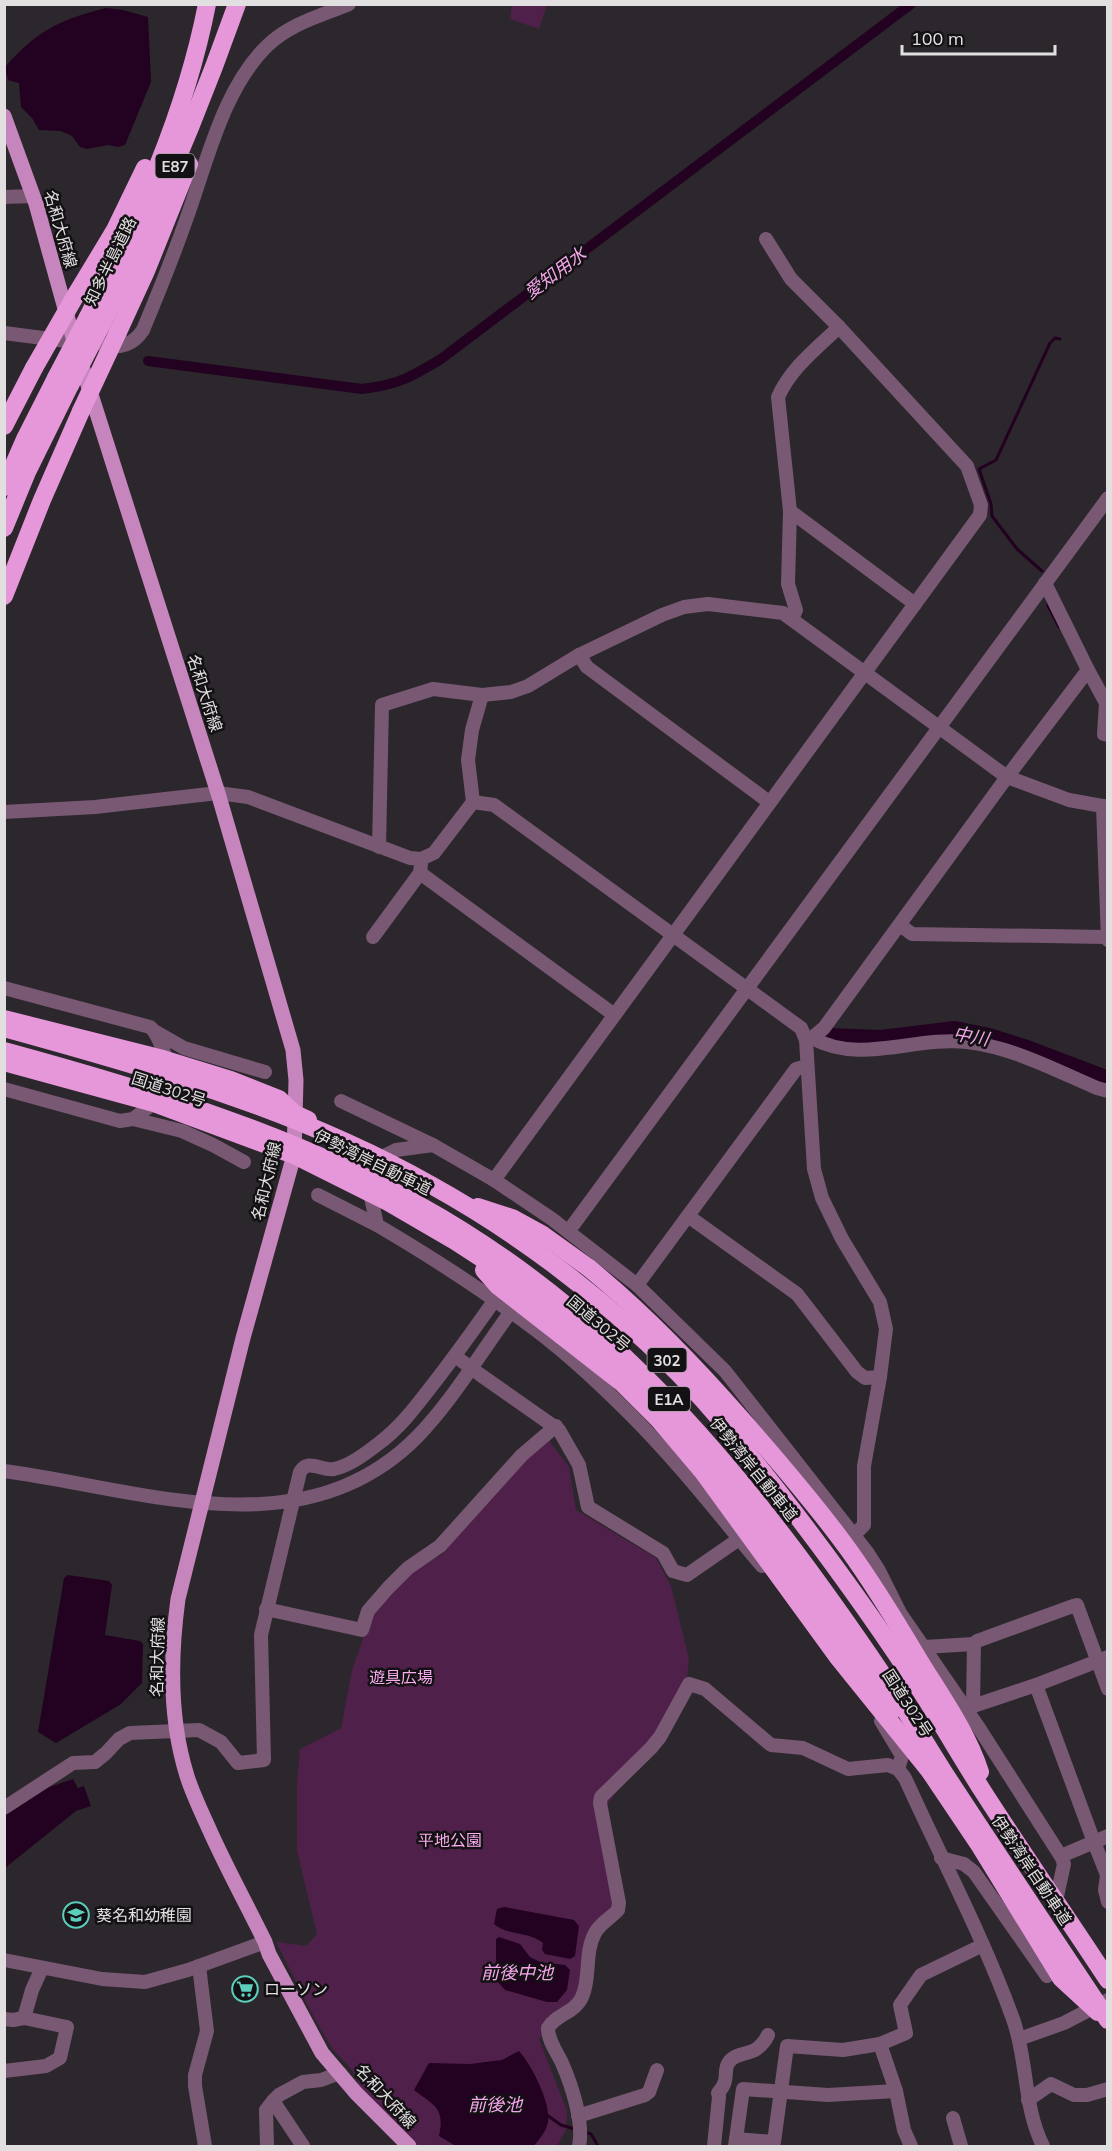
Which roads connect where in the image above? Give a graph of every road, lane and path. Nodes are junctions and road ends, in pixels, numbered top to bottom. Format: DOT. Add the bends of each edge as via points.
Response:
graph roads {
  1 [pos="207,4"];
  2 [pos="237,4"];
  3 [pos="350,4"];
  4 [pos="192,69"];
  5 [pos="4,116"];
  6 [pos="33,196"];
  7 [pos="4,197"];
  8 [pos="766,239"];
  9 [pos="103,324"];
  10 [pos="838,327"];
  11 [pos="4,333"];
  12 [pos="74,341"];
  13 [pos="63,381"];
  14 [pos="4,426"];
  15 [pos="4,487"];
  16 [pos="1107,498"];
  17 [pos="790,511"];
  18 [pos="4,528"];
  19 [pos="1045,583"];
  20 [pos="4,596"];
  21 [pos="915,604"];
  22 [pos="792,619"];
  23 [pos="579,655"];
  24 [pos="1088,670"];
  25 [pos="864,673"];
  26 [pos="482,695"];
  27 [pos="938,727"];
  28 [pos="1107,735"];
  29 [pos="1007,777"];
  30 [pos="218,794"];
  31 [pos="472,802"];
  32 [pos="769,802"];
  33 [pos="1105,806"];
  34 [pos="4,812"];
  35 [pos="379,847"];
  36 [pos="421,866"];
  37 [pos="900,925"];
  38 [pos="673,934"];
  39 [pos="373,937"];
  40 [pos="1107,938"];
  41 [pos="4,988"];
  42 [pos="747,989"];
  43 [pos="614,1014"];
  44 [pos="4,1019"];
  45 [pos="4,1028"];
  46 [pos="156,1032"];
  47 [pos="809,1039"];
  48 [pos="4,1051"];
  49 [pos="168,1061"];
  50 [pos="4,1062"];
  51 [pos="807,1065"];
  52 [pos="265,1072"];
  53 [pos="4,1089"];
  54 [pos="1107,1091"];
  55 [pos="341,1101"];
  56 [pos="154,1103"];
  57 [pos="295,1114"];
  58 [pos="133,1119"];
  59 [pos="433,1145"];
  60 [pos="294,1155"];
  61 [pos="384,1156"];
  62 [pos="244,1162"];
  63 [pos="494,1180"];
  64 [pos="370,1193"];
  65 [pos="318,1195"];
  66 [pos="478,1207"];
  67 [pos="688,1216"];
  68 [pos="377,1225"];
  69 [pos="573,1225"];
  70 [pos="455,1240"];
  71 [pos="637,1285"];
  72 [pos="494,1301"];
  73 [pos="507,1317"];
  74 [pos="455,1356"];
  75 [pos="880,1377"];
  76 [pos="556,1426"];
  77 [pos="4,1471"];
  78 [pos="292,1501"];
  79 [pos="203,1504"];
  80 [pos="854,1535"];
  81 [pos="739,1539"];
  82 [pos="266,1609"];
  83 [pos="974,1644"];
  84 [pos="924,1647"];
  85 [pos="1102,1659"];
  86 [pos="1036,1685"];
  87 [pos="1107,1689"];
  88 [pos="969,1707"];
  89 [pos="177,1730"];
  90 [pos="898,1769"];
  91 [pos="982,1790"];
  92 [pos="4,1808"];
  93 [pos="1101,1839"];
  94 [pos="992,1846"];
  95 [pos="1061,1856"];
  96 [pos="942,1858"];
  97 [pos="1107,1875"];
  98 [pos="1057,1896"];
  99 [pos="1107,1902"];
  100 [pos="265,1942"];
  101 [pos="983,1945"];
  102 [pos="4,1960"];
  103 [pos="199,1966"];
  104 [pos="42,1968"];
  105 [pos="1107,1974"];
  106 [pos="1047,1976"];
  107 [pos="1107,1980"];
  108 [pos="1103,2009"];
  109 [pos="24,2018"];
  110 [pos="4,2019"];
  111 [pos="1107,2026"];
  112 [pos="768,2035"];
  113 [pos="1019,2039"];
  114 [pos="880,2044"];
  115 [pos="657,2070"];
  116 [pos="4,2071"];
  117 [pos="340,2073"];
  118 [pos="1107,2089"];
  119 [pos="781,2091"];
  120 [pos="896,2091"];
  121 [pos="1028,2100"];
  122 [pos="273,2101"];
  123 [pos="953,2118"];
  124 [pos="579,2131"];
  125 [pos="736,2143"];
  126 [pos="205,2146"];
  127 [pos="267,2146"];
  128 [pos="303,2146"];
  129 [pos="410,2146"];
  130 [pos="714,2146"];
  131 [pos="911,2146"];
  132 [pos="961,2146"];
  133 [pos="1043,2146"];
  1 -- 4 [label="highway, 知多半島道路 / E87"];
  2 -- 9 [label="highway" via="218,58 207,115 146,271"];
  3 -- 12 [label="street" via="298,24 276,39 234,89 172,260 137,339 114,347"];
  4 -- 9 [label="highway, 知多半島道路 / E87" via="173,131 119,256"];
  4 -- 14 [label="highway, bridge" via="115,231"];
  5 -- 6 [label="main road, 名和大府線"];
  6 -- 7 [label="street"];
  6 -- 12 [label="main road, 名和大府線"];
  8 -- 10 [label="street" via="791,279"];
  9 -- 13 [label="highway, 知多半島道路 / E87, bridge"];
  9 -- 20 [label="highway, bridge" via="81,411"];
  10 -- 17 [label="street" via="795,369 778,397"];
  10 -- 21 [label="street" via="967,466 981,505 980,515"];
  11 -- 12 [label="street"];
  12 -- 30 [label="main road, 名和大府線"];
  13 -- 15 [label="highway, 知多半島道路 / E87" via="25,439"];
  13 -- 18 [label="highway, 知多半島道路 / E87"];
  16 -- 19 [label="street"];
  17 -- 21 [label="street"];
  17 -- 22 [label="street" via="788,584 796,610"];
  19 -- 24 [label="street"];
  19 -- 27 [label="street"];
  21 -- 25 [label="street"];
  22 -- 23 [label="street" via="783,613 699,604 662,615"];
  22 -- 25 [label="street"];
  23 -- 26 [label="street" via="528,686"];
  23 -- 32 [label="street" via="587,667"];
  24 -- 28 [label="street" via="1106,703"];
  24 -- 29 [label="street"];
  25 -- 27 [label="street"];
  25 -- 32 [label="street"];
  26 -- 31 [label="street" via="468,760"];
  26 -- 35 [label="street" via="433,689 382,705"];
  27 -- 29 [label="street"];
  27 -- 42 [label="street"];
  29 -- 33 [label="street" via="1069,801"];
  29 -- 37 [label="street"];
  30 -- 34 [label="street"];
  30 -- 35 [label="street" via="248,796"];
  30 -- 57 [label="main road, 名和大府線" via="293,1050"];
  31 -- 36 [label="street"];
  31 -- 38 [label="street" via="494,805"];
  32 -- 38 [label="street"];
  33 -- 40 [label="street"];
  35 -- 36 [label="street"];
  36 -- 39 [label="street"];
  36 -- 43 [label="street"];
  37 -- 40 [label="street" via="912,934"];
  37 -- 47 [label="street" via="824,1028"];
  38 -- 42 [label="street"];
  38 -- 43 [label="street"];
  41 -- 46 [label="street"];
  42 -- 47 [label="street" via="797,1024"];
  42 -- 69 [label="street"];
  43 -- 63 [label="street"];
  44 -- 49 [label="highway, 国道302号 / 302"];
  45 -- 91 [label="highway, 伊勢湾岸自動車道 / E1A, bridge" via="181,1078 372,1154 488,1219 585,1290 678,1374 753,1458 845,1581"];
  46 -- 49 [label="street"];
  46 -- 52 [label="street" via="184,1048"];
  47 -- 51 [label="street"];
  47 -- 54 [label="street" via="826,1046 856,1049 951,1041 987,1045"];
  48 -- 94 [label="highway, 伊勢湾岸自動車道 / E1A, bridge" via="178,1101 362,1175 475,1239 571,1309 662,1392 736,1475 883,1676"];
  49 -- 57 [label="highway, 国道302号 / 302" via="279,1099"];
  50 -- 56 [label="highway, 国道302号 / 302"];
  51 -- 67 [label="street" via="795,1069"];
  51 -- 75 [label="street" via="814,1168 822,1198 880,1302 886,1329"];
  53 -- 58 [label="street" via="120,1121"];
  55 -- 59 [label="street"];
  56 -- 58 [label="street"];
  56 -- 60 [label="highway, 国道302号 / 302"];
  57 -- 60 [label="main road, 名和大府線"];
  57 -- 61 [label="highway, 国道302号 / 302"];
  58 -- 62 [label="street" via="182,1131"];
  59 -- 61 [label="street" via="396,1150"];
  59 -- 63 [label="street"];
  60 -- 64 [label="highway, 国道302号 / 302"];
  60 -- 79 [label="main road, 名和大府線" via="243,1338"];
  61 -- 66 [label="highway, 国道302号 / 302"];
  63 -- 71 [label="street"];
  64 -- 68 [label="street"];
  64 -- 70 [label="highway, 国道302号 / 302"];
  65 -- 68 [label="street"];
  66 -- 91 [label="highway, bridge" via="512,1218 543,1235 630,1302 711,1384 775,1457 848,1549 894,1617 975,1755"];
  66 -- 98 [label="highway, 国道302号 / 302" via="640,1335 682,1374 741,1441 827,1551 905,1661"];
  67 -- 71 [label="street"];
  67 -- 75 [label="street" via="797,1294 857,1372 865,1378"];
  68 -- 72 [label="street"];
  70 -- 94 [label="highway, bridge" via="498,1286 622,1383 659,1420 703,1472 837,1656"];
  70 -- 108 [label="highway, 国道302号 / 302" via="574,1326 631,1376 685,1435 801,1580 852,1653 980,1846 1061,1978"];
  71 -- 80 [label="street" via="725,1371"];
  72 -- 74 [label="street"];
  72 -- 81 [label="street" via="527,1323 631,1415"];
  73 -- 78 [label="street" via="436,1416 407,1445 359,1479"];
  74 -- 76 [label="street, bridge"];
  74 -- 78 [label="street" via="409,1415 378,1444 335,1469 309,1465 303,1468"];
  75 -- 80 [label="street" via="864,1466 864,1525"];
  76 -- 81 [label="street" via="579,1464 588,1507 663,1553 673,1571 687,1575"];
  76 -- 82 [label="street" via="522,1455 440,1546 388,1588 368,1611 362,1629"];
  77 -- 79 [label="street"];
  78 -- 79 [label="street"];
  78 -- 82 [label="street"];
  79 -- 89 [label="main road, 名和大府線" via="184,1572 174,1630 172,1687"];
  80 -- 84 [label="street"];
  81 -- 90 [label="street" via="867,1700 902,1756"];
  82 -- 89 [label="street" via="261,1635 264,1760 238,1764 210,1735 199,1730"];
  83 -- 84 [label="street"];
  83 -- 85 [label="street" via="1077,1605"];
  83 -- 88 [label="street"];
  84 -- 88 [label="street"];
  85 -- 86 [label="street"];
  85 -- 87 [label="street"];
  86 -- 88 [label="street"];
  86 -- 93 [label="street"];
  88 -- 95 [label="street"];
  89 -- 92 [label="street" via="125,1735 95,1762 73,1763"];
  89 -- 100 [label="main road, 名和大府線" via="196,1800"];
  90 -- 96 [label="street"];
  90 -- 124 [label="street" via="888,1765 848,1769 803,1748 771,1745 705,1689 689,1684 660,1737 601,1797 618,1910 599,1926 592,1938 581,1999 548,2028 572,2089"];
  91 -- 107 [label="highway, 伊勢湾岸自動車道 / E1A, bridge"];
  93 -- 95 [label="street"];
  93 -- 97 [label="street"];
  94 -- 108 [label="highway, 伊勢湾岸自動車道 / E1A, bridge"];
  95 -- 98 [label="street" via="1064,1864"];
  96 -- 101 [label="street"];
  96 -- 106 [label="street" via="964,1864 974,1872"];
  97 -- 99 [label="street"];
  98 -- 105 [label="highway, 国道302号 / 302"];
  100 -- 103 [label="street"];
  100 -- 117 [label="main road, 名和大府線" via="322,2053"];
  101 -- 113 [label="street"];
  101 -- 114 [label="street" via="921,1975 900,2004 906,2033"];
  102 -- 104 [label="street"];
  103 -- 104 [label="street" via="145,1982"];
  103 -- 126 [label="street" via="207,2031 195,2086"];
  104 -- 109 [label="street"];
  108 -- 111 [label="highway, 国道302号 / 302"];
  108 -- 113 [label="street"];
  109 -- 110 [label="street"];
  109 -- 116 [label="street" via="67,2027 60,2058 46,2066"];
  112 -- 130 [label="street" via="761,2046 734,2057 726,2067 728,2078 718,2093"];
  113 -- 121 [label="street"];
  114 -- 119 [label="street" via="843,2050 787,2046"];
  114 -- 120 [label="street"];
  115 -- 124 [label="street" via="649,2092"];
  117 -- 122 [label="street" via="303,2082"];
  117 -- 129 [label="main road, 名和大府線"];
  118 -- 121 [label="street" via="1074,2095 1051,2084"];
  119 -- 120 [label="street" via="828,2096"];
  119 -- 125 [label="street" via="774,2142"];
  119 -- 125 [label="street" via="743,2089"];
  120 -- 131 [label="street"];
  121 -- 133 [label="street"];
  122 -- 127 [label="street" via="266,2110"];
  122 -- 128 [label="street"];
  123 -- 132 [label="street"];
}
